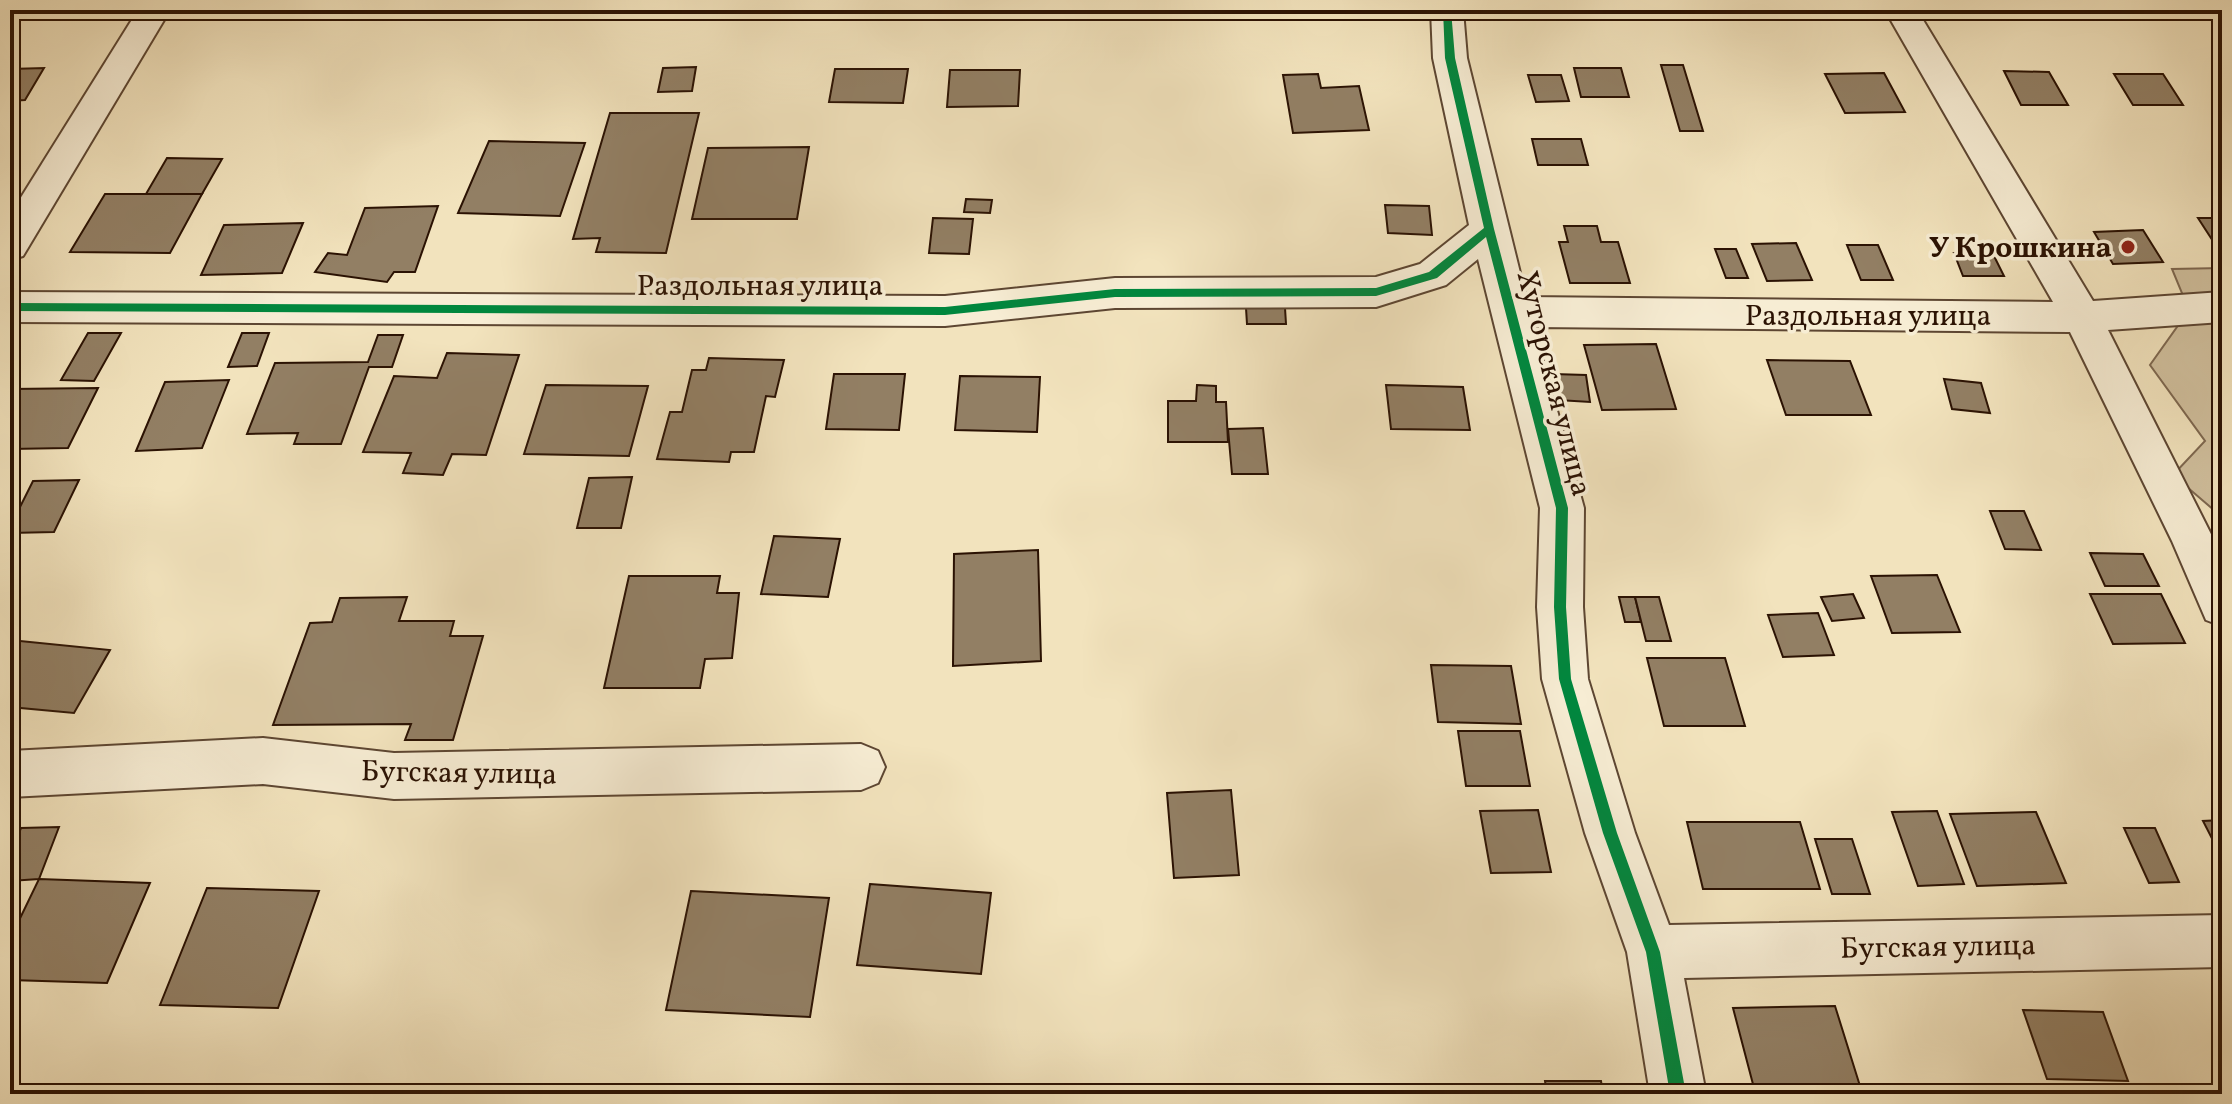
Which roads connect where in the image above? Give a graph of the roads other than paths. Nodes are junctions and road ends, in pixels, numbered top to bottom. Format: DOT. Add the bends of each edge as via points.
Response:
graph roads {
  1 [pos="154,10"];
  2 [pos="1447,10"];
  3 [pos="1901,10"];
  4 [pos="1489,229"];
  5 [pos="10,246"];
  6 [pos="10,307"];
  7 [pos="2222,307"];
  8 [pos="1513,312"];
  9 [pos="2082,317"];
  10 [pos="2208,531"];
  11 [pos="2222,606"];
  12 [pos="861,767"];
  13 [pos="10,774"];
  14 [pos="2222,941"];
  15 [pos="1653,952"];
  16 [pos="1678,1094"];
  1 -- 5 [label="street"];
  2 -- 4 [label="street, Хуторская улица" via="1450,58"];
  3 -- 9 [label="street"];
  4 -- 6 [label="street, Раздольная улица" via="1433,275 1376,292 1115,293 945,311"];
  4 -- 8 [label="street, Хуторская улица"];
  7 -- 9 [label="street, Раздольная улица"];
  8 -- 9 [label="street, Раздольная улица"];
  8 -- 15 [label="street, Хуторская улица" via="1562,508 1565,679 1610,833"];
  9 -- 10 [label="street"];
  10 -- 11 [label="street"];
  12 -- 13 [label="street, Бугская улица" via="394,776 263,761"];
  14 -- 15 [label="street, Бугская улица"];
  15 -- 16 [label="street, Хуторская улица"];
}
